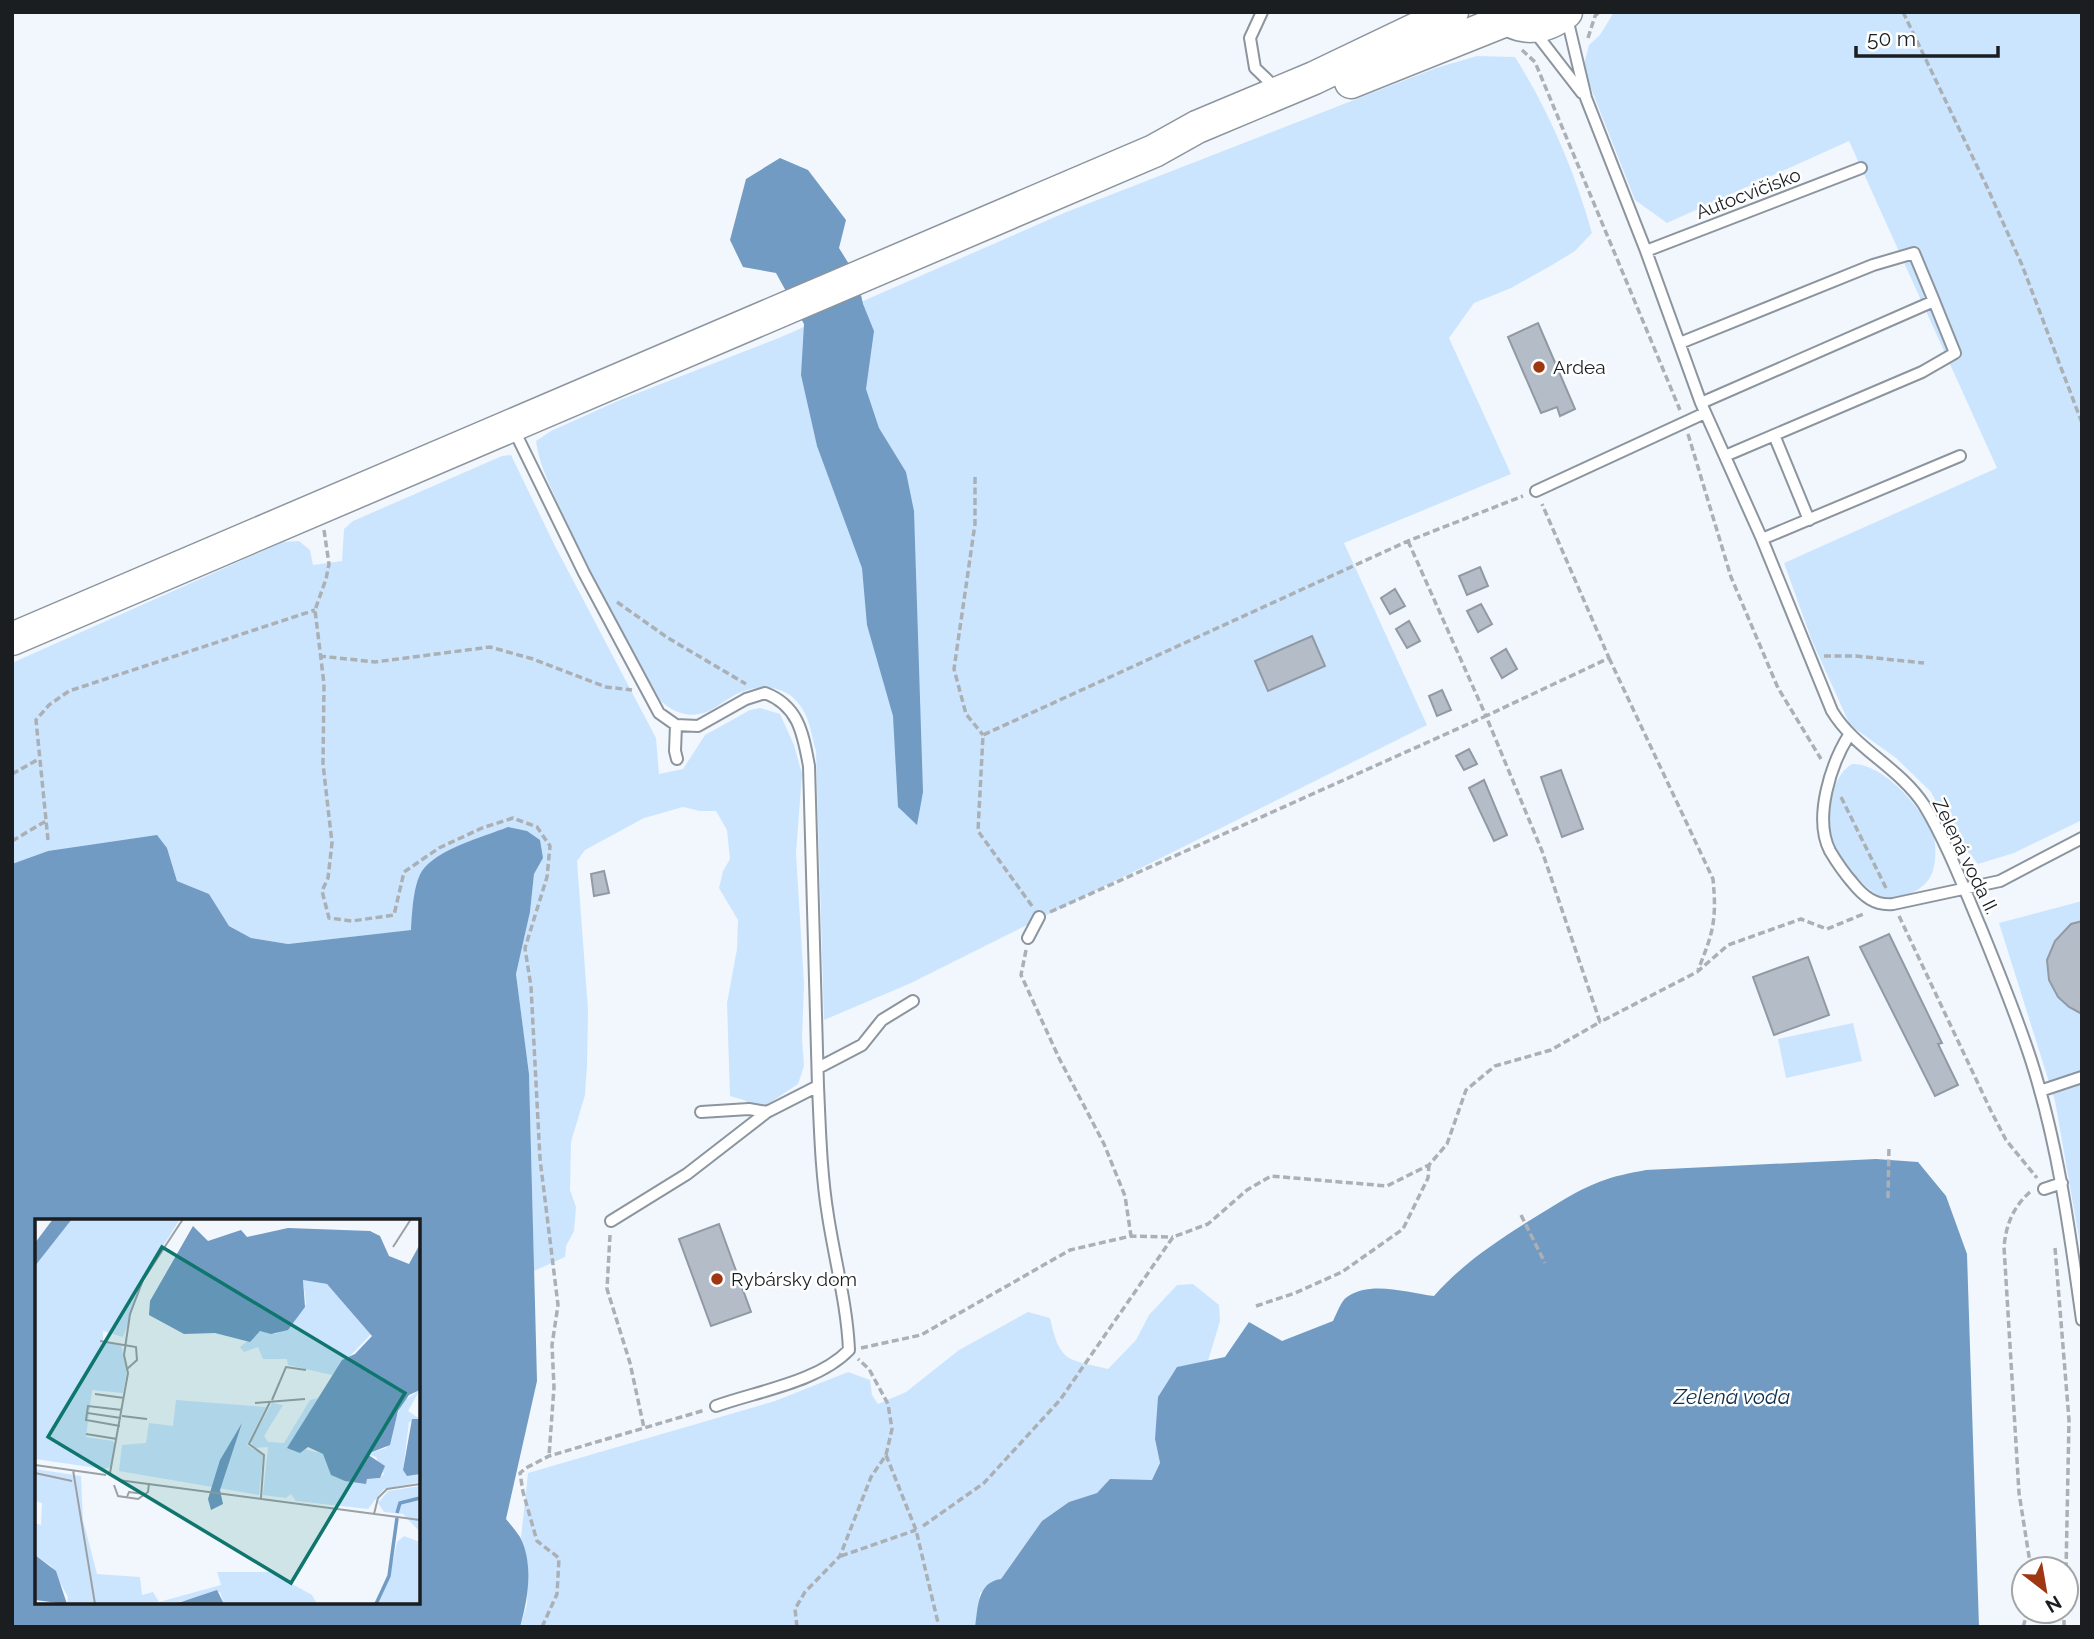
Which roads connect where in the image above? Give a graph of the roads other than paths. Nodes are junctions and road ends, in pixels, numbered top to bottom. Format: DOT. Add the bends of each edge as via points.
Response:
graph roads {
  1 [pos="1262,12"];
  2 [pos="1452,12"];
  3 [pos="1566,13"];
  4 [pos="1511,20"];
  5 [pos="1280,92"];
  6 [pos="1586,98"];
  7 [pos="1154,151"];
  8 [pos="1861,168"];
  9 [pos="1646,251"];
  10 [pos="1934,301"];
  11 [pos="1680,343"];
  12 [pos="1703,408"];
  13 [pos="512,425"];
  14 [pos="1774,435"];
  15 [pos="1725,456"];
  16 [pos="1960,456"];
  17 [pos="1536,491"];
  18 [pos="1810,520"];
  19 [pos="1762,539"];
  20 [pos="12,639"];
  21 [pos="676,725"];
  22 [pos="1849,736"];
  23 [pos="677,759"];
  24 [pos="2082,838"];
  25 [pos="1964,888"];
  26 [pos="1039,917"];
  27 [pos="1028,937"];
  28 [pos="913,1001"];
  29 [pos="818,1068"];
  30 [pos="2082,1077"];
  31 [pos="818,1086"];
  32 [pos="2040,1091"];
  33 [pos="701,1112"];
  34 [pos="767,1112"];
  35 [pos="2062,1183"];
  36 [pos="2044,1189"];
  37 [pos="611,1221"];
  38 [pos="2082,1320"];
  39 [pos="716,1406"];
  1 -- 5 [label="lane" via="1250,38 1255,68"];
  2 -- 5 [label="main road" via="1363,47"];
  3 -- 4 [label="main road" via="1544,25"];
  3 -- 6 [label="lane"];
  4 -- 6 [label="lane"];
  4 -- 7 [label="main road" via="1261,119"];
  5 -- 7 [label="main road" via="1196,127"];
  6 -- 9 [label="lane, Zelená voda II."];
  7 -- 13 [label="main road"];
  8 -- 9 [label="lane, Autocvičisko"];
  9 -- 11 [label="lane, Zelená voda II."];
  10 -- 11 [label="lane" via="1914,253 1873,265"];
  10 -- 12 [label="lane"];
  10 -- 14 [label="lane" via="1955,353 1922,372"];
  11 -- 12 [label="lane, Zelená voda II."];
  12 -- 15 [label="lane, Zelená voda II."];
  12 -- 17 [label="lane"];
  13 -- 20 [label="main road"];
  13 -- 21 [label="lane" via="644,688 659,713"];
  14 -- 15 [label="lane"];
  14 -- 18 [label="lane"];
  15 -- 19 [label="lane, Zelená voda II."];
  16 -- 18 [label="lane"];
  18 -- 19 [label="lane"];
  19 -- 22 [label="lane, Zelená voda II." via="1832,711"];
  21 -- 23 [label="lane"];
  21 -- 29 [label="lane" via="698,726 746,699 765,694 785,704 804,737 809,766"];
  22 -- 25 [label="lane, Zelená voda II." via="1913,791"];
  22 -- 25 [label="lane" via="1834,761 1825,810 1829,849 1862,894 1877,904"];
  24 -- 25 [label="lane" via="2000,881"];
  25 -- 32 [label="lane, Zelená voda II."];
  26 -- 27 [label="lane"];
  28 -- 29 [label="lane" via="883,1020 862,1045"];
  29 -- 31 [label="lane"];
  30 -- 32 [label="lane"];
  31 -- 34 [label="lane"];
  31 -- 39 [label="lane" via="827,1213 849,1350 837,1362 781,1386"];
  32 -- 35 [label="lane, Zelená voda II."];
  33 -- 34 [label="lane"];
  34 -- 37 [label="lane" via="687,1174"];
  35 -- 36 [label="lane"];
  35 -- 38 [label="lane, Zelená voda II."];
}
